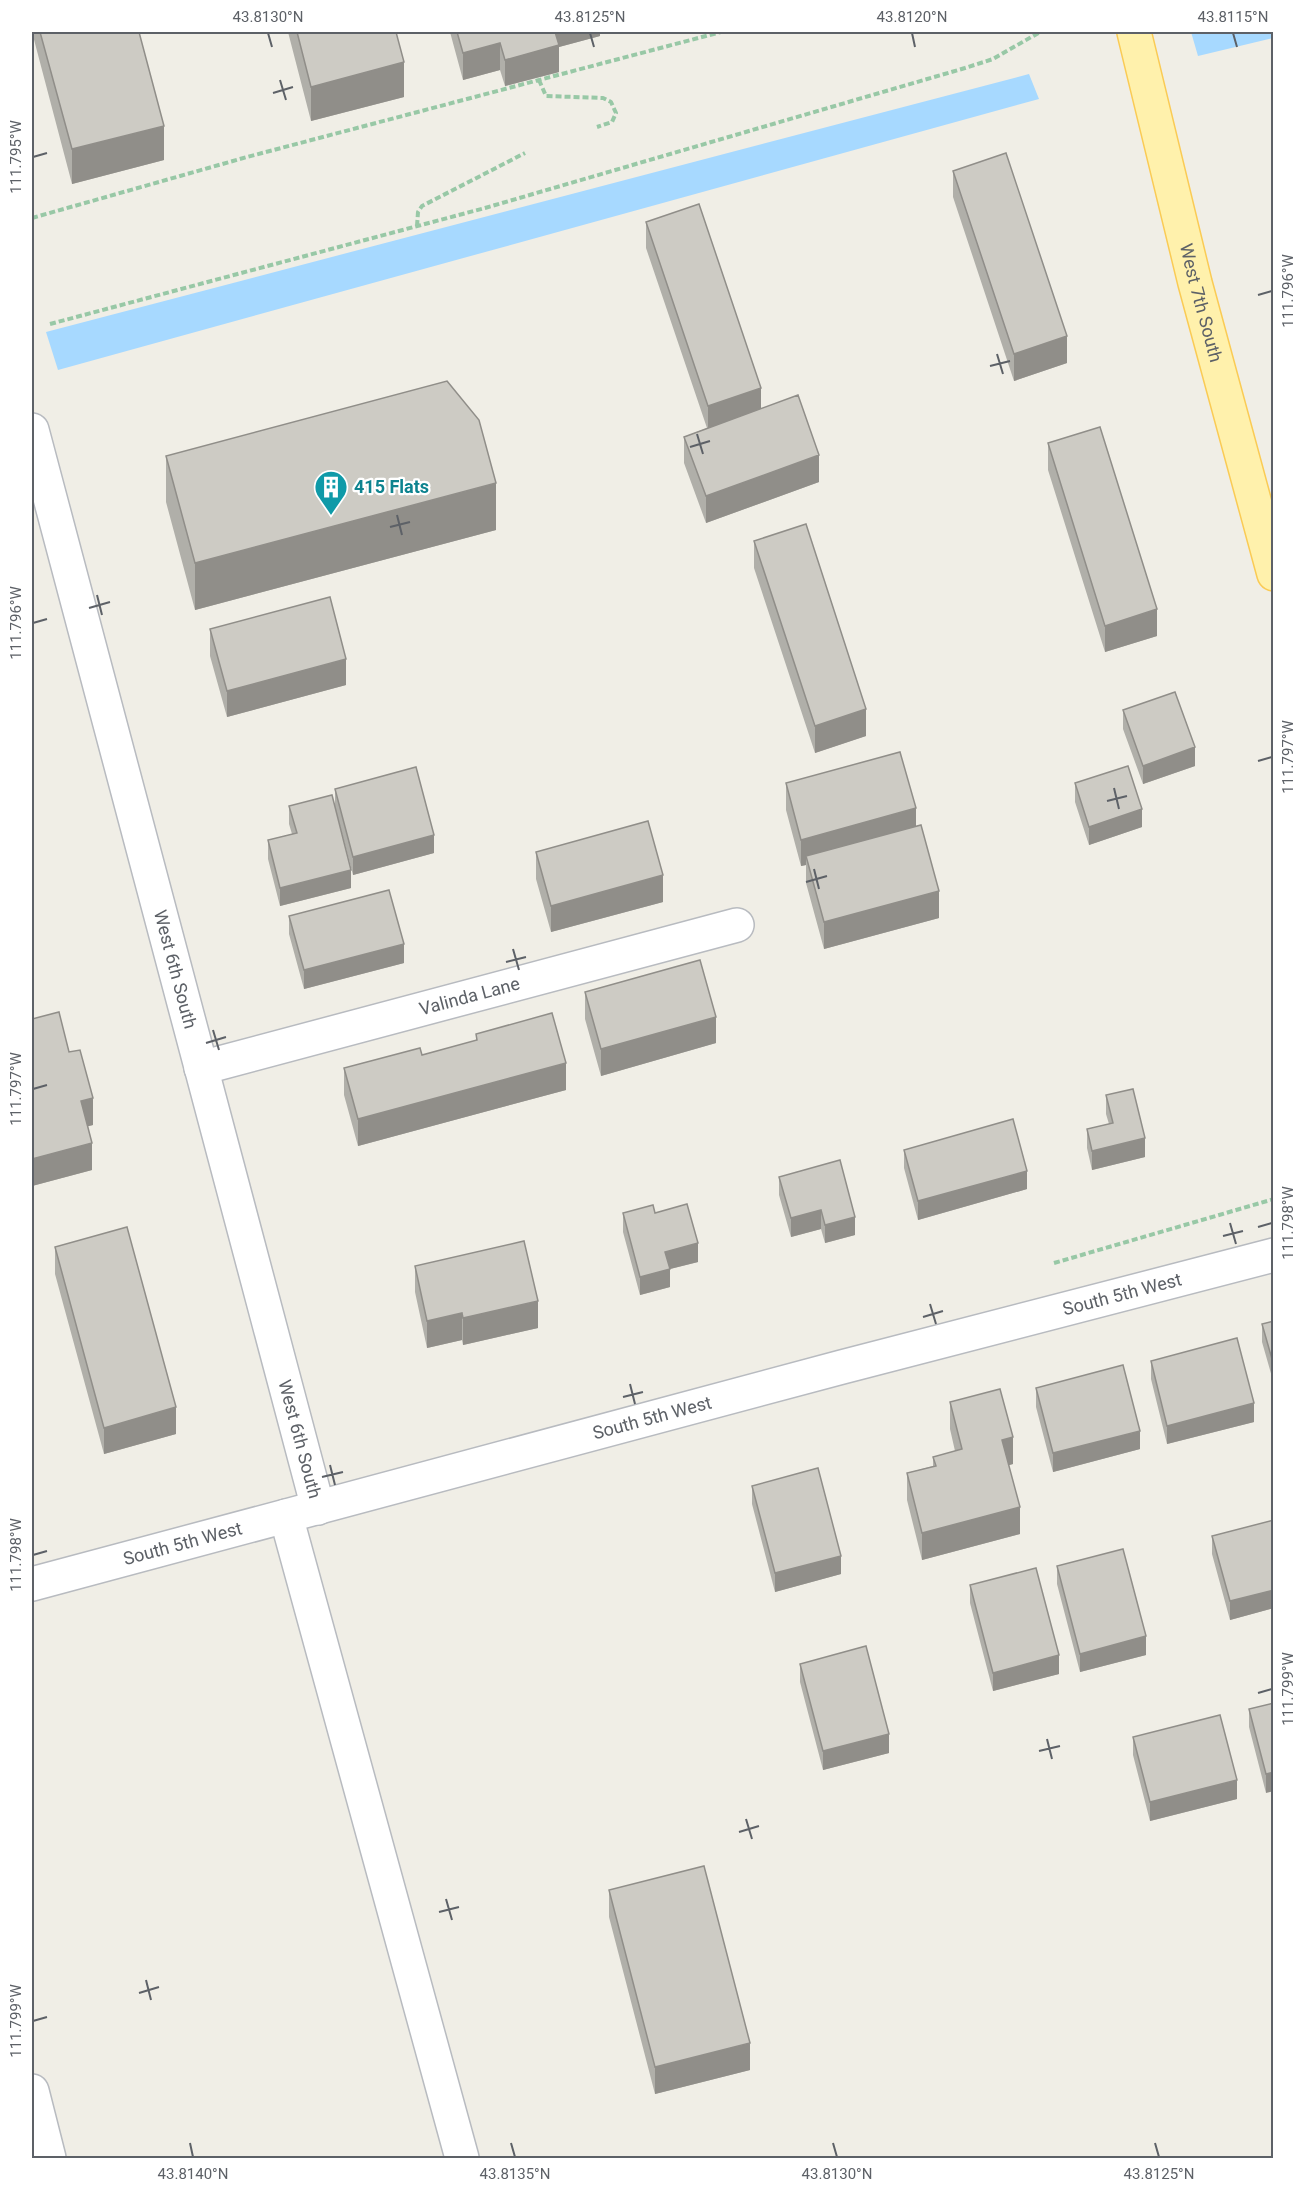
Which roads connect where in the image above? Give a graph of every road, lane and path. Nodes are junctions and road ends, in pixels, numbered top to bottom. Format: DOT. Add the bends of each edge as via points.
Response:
graph roads {
  1 [pos="721,32"];
  2 [pos="1040,32"];
  3 [pos="1134,32"];
  4 [pos="539,80"];
  5 [pos="597,127"];
  6 [pos="525,153"];
  7 [pos="32,218"];
  8 [pos="417,226"];
  9 [pos="50,324"];
  10 [pos="32,430"];
  11 [pos="1274,574"];
  12 [pos="737,925"];
  13 [pos="201,1068"];
  14 [pos="1274,1199"];
  15 [pos="1274,1255"];
  16 [pos="1054,1263"];
  17 [pos="318,1508"];
  18 [pos="286,1516"];
  19 [pos="32,1584"];
  20 [pos="32,2091"];
  21 [pos="49,2158"];
  22 [pos="462,2158"];
  1 -- 4 [label="path"];
  2 -- 8 [label="path" via="993,58 965,68"];
  3 -- 11 [label="main road, West 7th South" via="1195,283"];
  4 -- 5 [label="path" via="546,96 603,98 611,102 616,113 612,122"];
  4 -- 7 [label="path"];
  6 -- 8 [label="path" via="422,206"];
  8 -- 9 [label="path"];
  10 -- 13 [label="street, West 6th South"];
  12 -- 13 [label="street, Valinda Lane"];
  13 -- 17 [label="street, West 6th South"];
  14 -- 16 [label="path"];
  15 -- 17 [label="street, South 5th West"];
  17 -- 18 [label="street, South 5th West"];
  18 -- 19 [label="street, South 5th West"];
  18 -- 22 [label="street"];
  20 -- 21 [label="street"];
}
